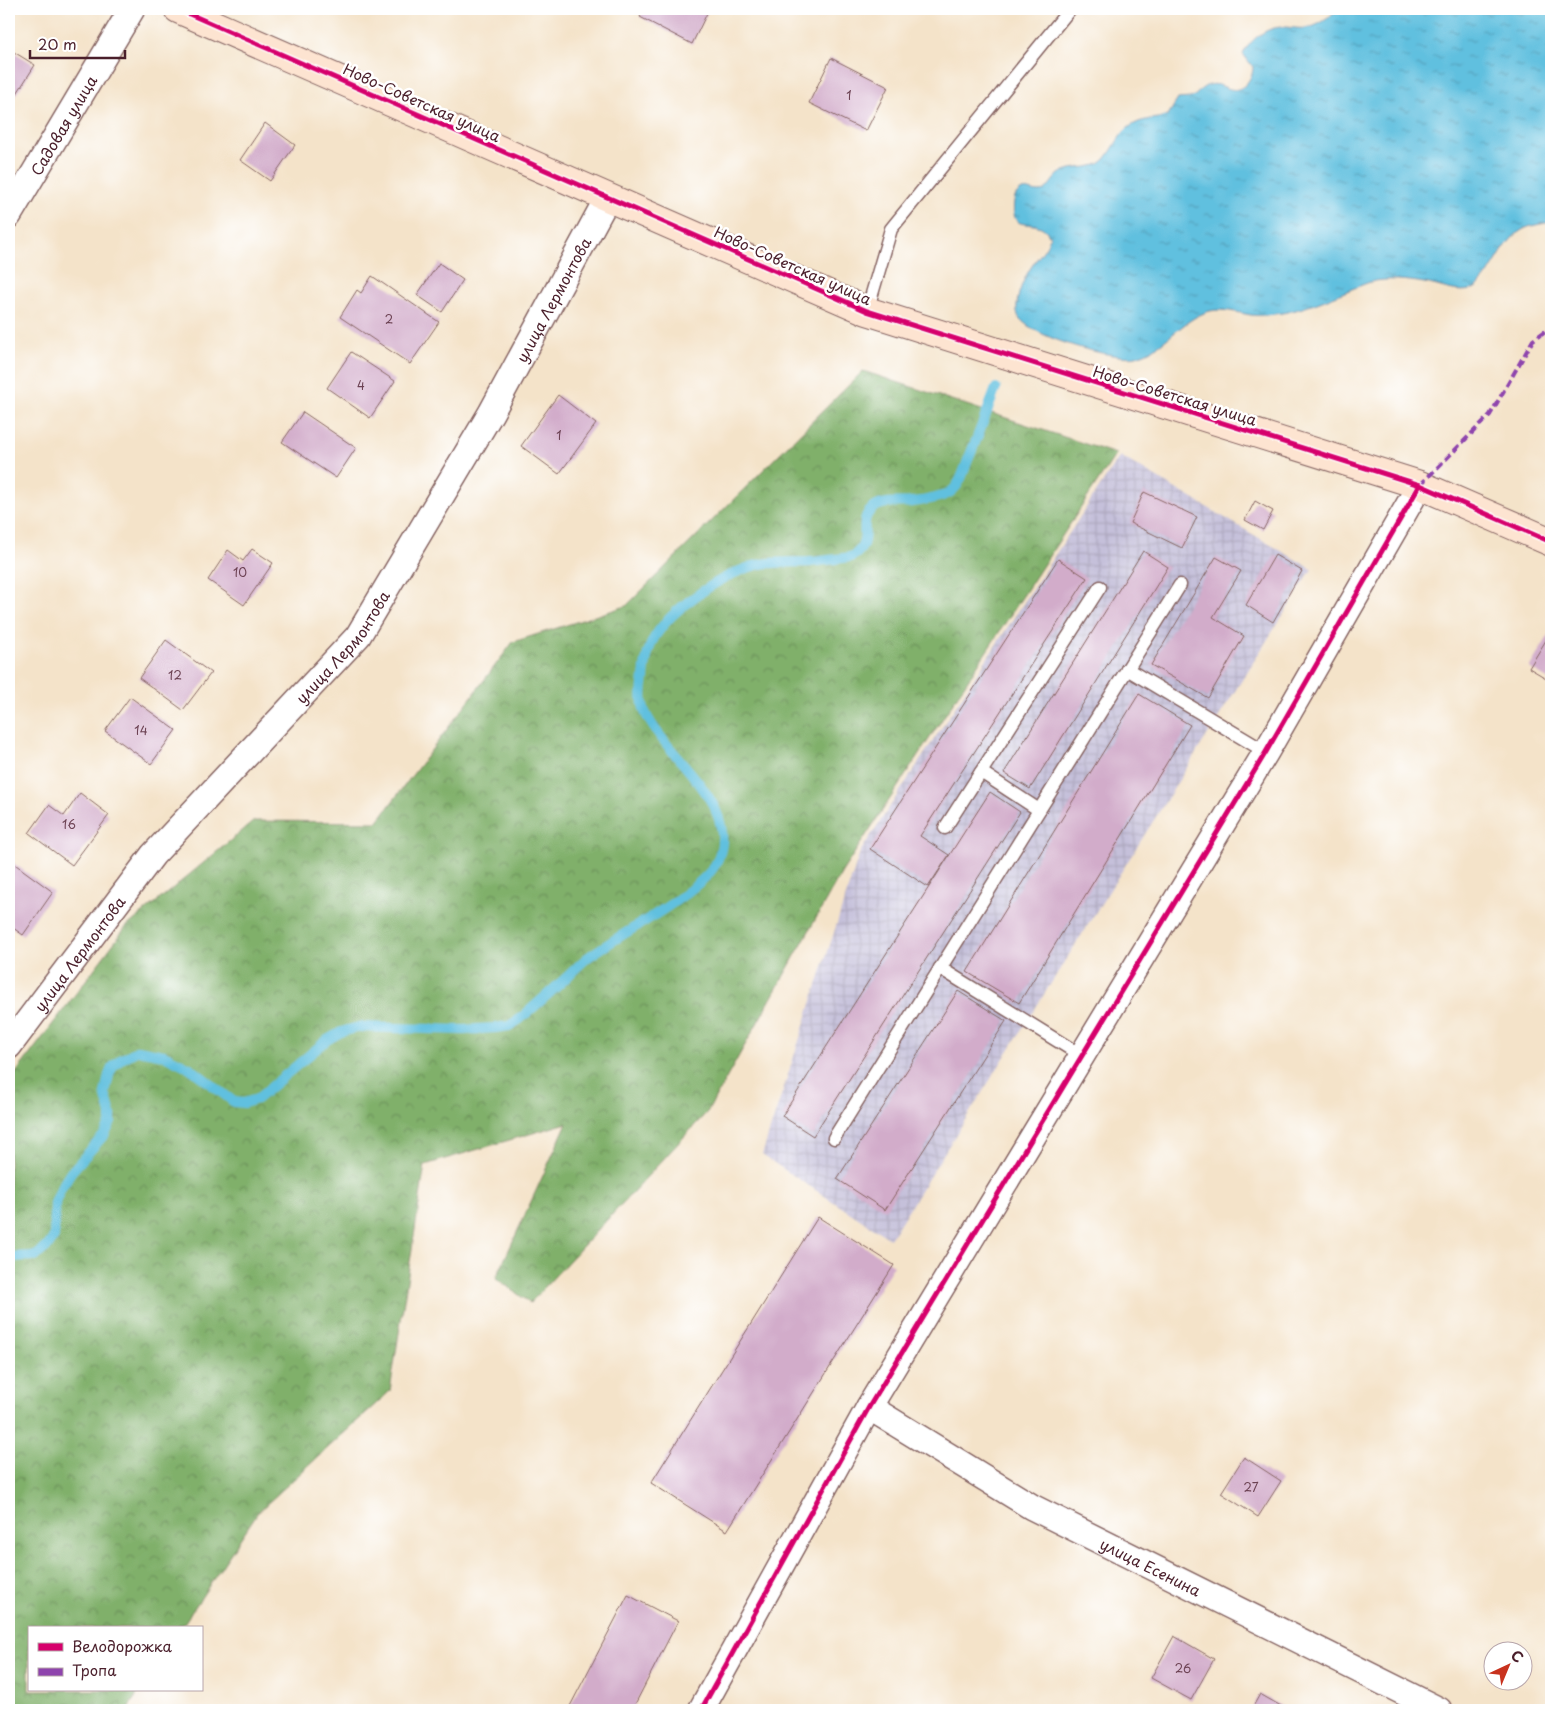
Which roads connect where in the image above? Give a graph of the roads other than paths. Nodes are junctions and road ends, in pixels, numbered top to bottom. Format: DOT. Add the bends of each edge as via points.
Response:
graph roads {
  1 [pos="132,9"];
  2 [pos="178,9"];
  3 [pos="1070,9"];
  4 [pos="608,197"];
  5 [pos="9,215"];
  6 [pos="867,311"];
  7 [pos="1420,485"];
  8 [pos="1551,542"];
  9 [pos="1180,585"];
  10 [pos="1100,587"];
  11 [pos="1128,669"];
  12 [pos="1266,752"];
  13 [pos="981,772"];
  14 [pos="1039,810"];
  15 [pos="945,828"];
  16 [pos="940,968"];
  17 [pos="9,1046"];
  18 [pos="1082,1056"];
  19 [pos="834,1138"];
  20 [pos="869,1407"];
  21 [pos="701,1710"];
  22 [pos="1439,1710"];
  1 -- 5 [label="street, Садовая улица"];
  2 -- 4 [label="street, Ново-Советская улица"];
  3 -- 6 [label="lane" via="891,229"];
  4 -- 6 [label="street, Ново-Советская улица"];
  4 -- 17 [label="street, улица Лермонтова" via="491,413 358,636 153,855"];
  6 -- 7 [label="street, Ново-Советская улица"];
  7 -- 8 [label="street, Ново-Советская улица"];
  7 -- 12 [label="street"];
  9 -- 11 [label="lane"];
  10 -- 13 [label="lane"];
  11 -- 12 [label="lane"];
  11 -- 14 [label="lane"];
  12 -- 18 [label="street"];
  13 -- 14 [label="lane"];
  13 -- 15 [label="lane"];
  14 -- 16 [label="lane"];
  16 -- 18 [label="lane"];
  16 -- 19 [label="lane"];
  18 -- 20 [label="street"];
  20 -- 21 [label="street"];
  20 -- 22 [label="street, улица Есенина" via="1032,1507"];
}
